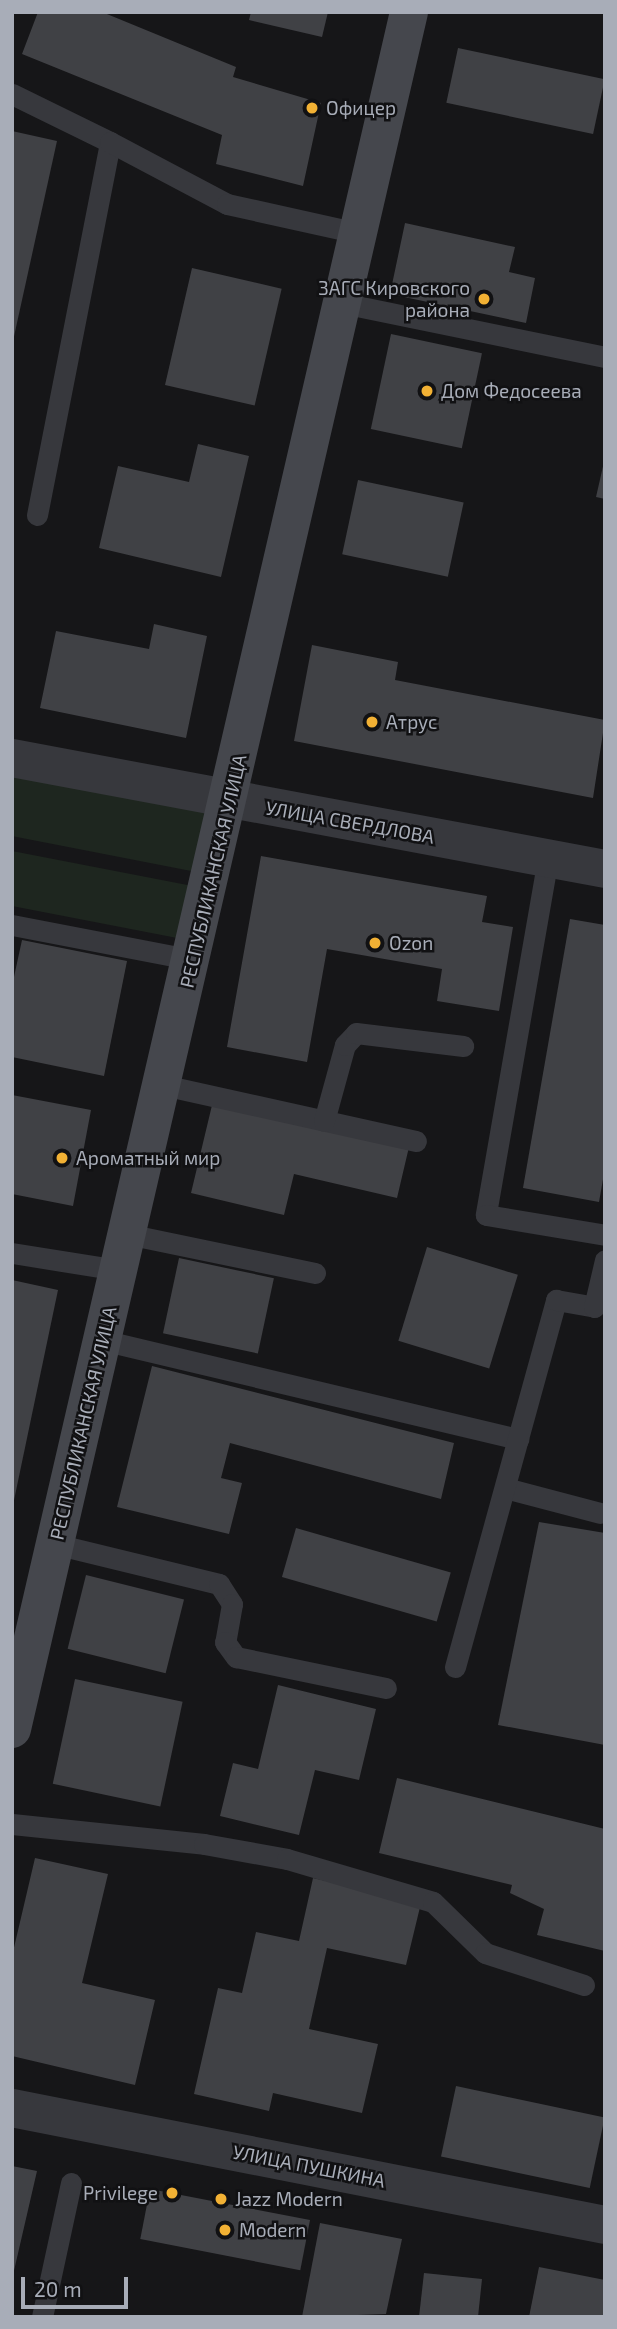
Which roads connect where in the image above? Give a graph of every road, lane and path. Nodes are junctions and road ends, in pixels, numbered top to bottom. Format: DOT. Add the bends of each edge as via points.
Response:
graph roads {
  1 [pos="409,12"];
  2 [pos="12,94"];
  3 [pos="110,142"];
  4 [pos="358,233"];
  5 [pos="342,303"];
  6 [pos="605,357"];
  7 [pos="37,515"];
  8 [pos="12,758"];
  9 [pos="230,800"];
  10 [pos="548,858"];
  11 [pos="605,869"];
  12 [pos="12,925"];
  13 [pos="193,960"];
  14 [pos="463,1046"];
  15 [pos="163,1085"];
  16 [pos="324,1121"];
  17 [pos="416,1141"];
  18 [pos="605,1235"];
  19 [pos="123,1252"];
  20 [pos="12,1253"];
  21 [pos="605,1260"];
  22 [pos="315,1273"];
  23 [pos="102,1340"];
  24 [pos="518,1439"];
  25 [pos="505,1488"];
  26 [pos="600,1513"];
  27 [pos="55,1544"];
  28 [pos="455,1667"];
  29 [pos="386,1688"];
  30 [pos="12,1729"];
  31 [pos="12,1824"];
  32 [pos="584,1985"];
  33 [pos="12,2108"];
  34 [pos="71,2183"];
  35 [pos="605,2225"];
  36 [pos="42,2317"];
  1 -- 4 [label="main road, РЕСПУБЛИКАНСКАЯ УЛИЦА"];
  2 -- 3 [label="lane"];
  3 -- 4 [label="lane" via="227,204"];
  3 -- 7 [label="lane"];
  4 -- 5 [label="main road, РЕСПУБЛИКАНСКАЯ УЛИЦА"];
  5 -- 6 [label="lane"];
  5 -- 9 [label="main road, РЕСПУБЛИКАНСКАЯ УЛИЦА"];
  8 -- 9 [label="street, УЛИЦА СВЕРДЛОВА"];
  9 -- 10 [label="street, УЛИЦА СВЕРДЛОВА"];
  9 -- 13 [label="main road, РЕСПУБЛИКАНСКАЯ УЛИЦА"];
  10 -- 11 [label="street, УЛИЦА СВЕРДЛОВА"];
  10 -- 18 [label="lane" via="486,1214"];
  12 -- 13 [label="lane"];
  13 -- 15 [label="main road, РЕСПУБЛИКАНСКАЯ УЛИЦА"];
  14 -- 16 [label="lane" via="356,1032 345,1045"];
  15 -- 16 [label="lane"];
  15 -- 19 [label="main road, РЕСПУБЛИКАНСКАЯ УЛИЦА"];
  16 -- 17 [label="lane"];
  19 -- 20 [label="lane"];
  19 -- 22 [label="lane"];
  19 -- 23 [label="main road, РЕСПУБЛИКАНСКАЯ УЛИЦА"];
  21 -- 24 [label="lane" via="594,1307 556,1300"];
  23 -- 24 [label="lane"];
  23 -- 27 [label="main road, РЕСПУБЛИКАНСКАЯ УЛИЦА"];
  24 -- 25 [label="lane"];
  25 -- 26 [label="lane"];
  25 -- 28 [label="lane"];
  27 -- 29 [label="lane" via="219,1584 232,1604 225,1642 236,1657"];
  27 -- 30 [label="main road, РЕСПУБЛИКАНСКАЯ УЛИЦА"];
  31 -- 32 [label="lane" via="286,1859 433,1902 485,1953"];
  33 -- 35 [label="street, УЛИЦА ПУШКИНА"];
  34 -- 36 [label="lane"];
}
